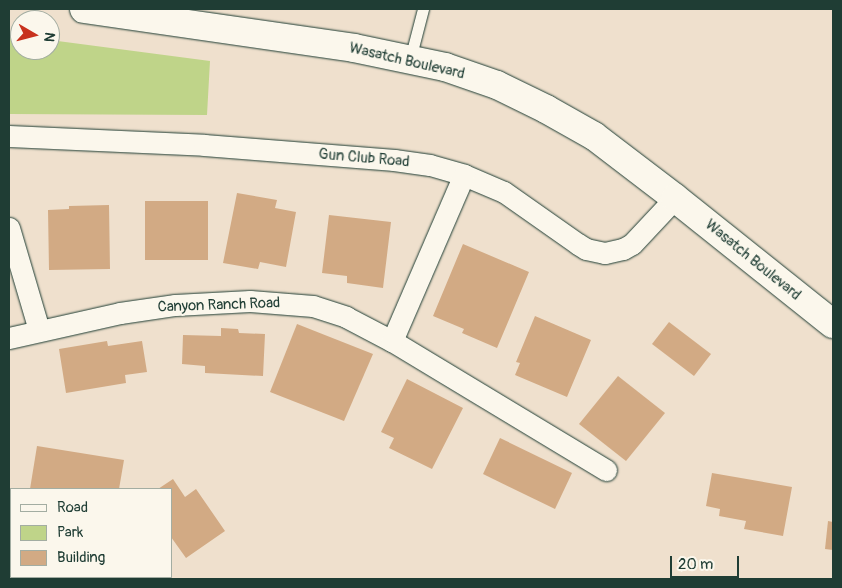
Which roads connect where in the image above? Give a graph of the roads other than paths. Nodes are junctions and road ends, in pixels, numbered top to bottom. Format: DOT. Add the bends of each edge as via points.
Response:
graph roads {
  1 [pos="84,9"];
  2 [pos="423,9"];
  3 [pos="176,15"];
  4 [pos="410,59"];
  5 [pos="9,136"];
  6 [pos="464,175"];
  7 [pos="675,198"];
  8 [pos="9,228"];
  9 [pos="833,324"];
  10 [pos="40,330"];
  11 [pos="9,338"];
  12 [pos="392,341"];
  13 [pos="606,470"];
  1 -- 3 [label="street, Wasatch Boulevard"];
  2 -- 4 [label="lane"];
  3 -- 4 [label="street, Wasatch Boulevard"];
  4 -- 7 [label="street, Wasatch Boulevard" via="488,82 546,109 594,136"];
  5 -- 6 [label="street, Gun Club Road" via="204,145 394,160 430,165"];
  6 -- 7 [label="street, Gun Club Road" via="504,192 578,244 595,252 614,252 632,244"];
  6 -- 12 [label="street"];
  7 -- 9 [label="street, Wasatch Boulevard"];
  8 -- 10 [label="street"];
  10 -- 11 [label="street, Canyon Ranch Road"];
  10 -- 12 [label="street, Canyon Ranch Road" via="159,307 296,303 329,310"];
  12 -- 13 [label="street, Canyon Ranch Road"];
}
